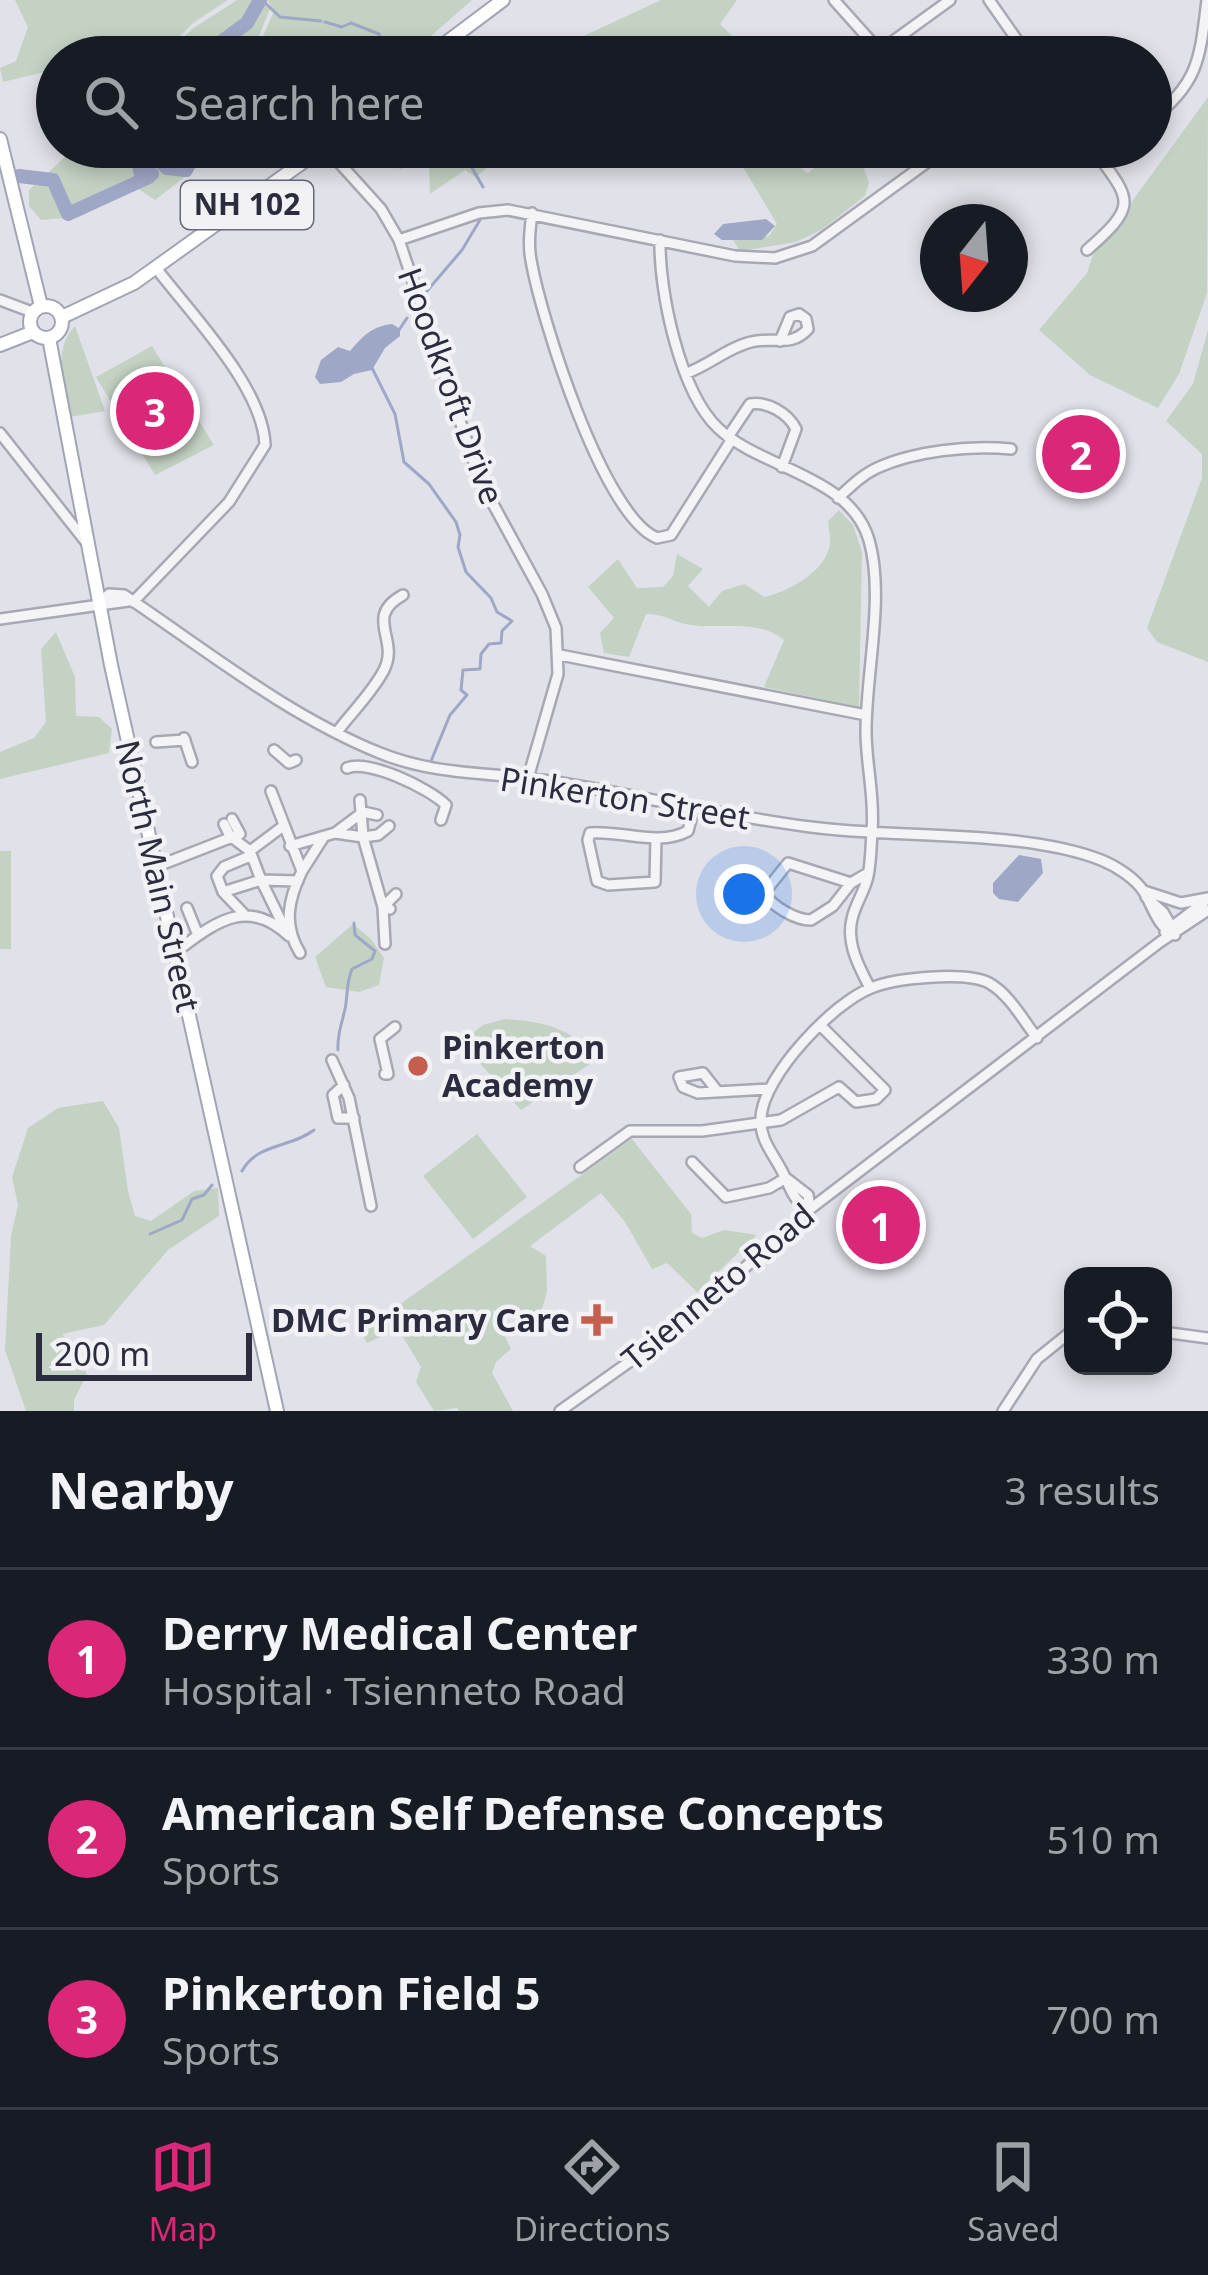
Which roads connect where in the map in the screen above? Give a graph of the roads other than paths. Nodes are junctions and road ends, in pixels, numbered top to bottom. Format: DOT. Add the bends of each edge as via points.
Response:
graph roads {
  1 [pos="503,0"];
  2 [pos="834,0"];
  3 [pos="950,0"];
  4 [pos="989,0"];
  5 [pos="1207,0"];
  6 [pos="455,36"];
  7 [pos="867,36"];
  8 [pos="905,36"];
  9 [pos="1014,36"];
  10 [pos="1172,102"];
  11 [pos="0,140"];
  12 [pos="295,168"];
  13 [pos="343,168"];
  14 [pos="918,168"];
  15 [pos="1107,168"];
  16 [pos="532,213"];
  17 [pos="399,240"];
  18 [pos="660,240"];
  19 [pos="1087,250"];
  20 [pos="156,268"];
  21 [pos="0,300"];
  22 [pos="37,309"];
  23 [pos="62,317"];
  24 [pos="33,332"];
  25 [pos="49,338"];
  26 [pos="780,341"];
  27 [pos="0,345"];
  28 [pos="687,373"];
  29 [pos="0,433"];
  30 [pos="730,438"];
  31 [pos="1011,448"];
  32 [pos="782,466"];
  33 [pos="838,498"];
  34 [pos="88,544"];
  35 [pos="403,595"];
  36 [pos="134,602"];
  37 [pos="99,603"];
  38 [pos="0,619"];
  39 [pos="560,655"];
  40 [pos="866,715"];
  41 [pos="337,732"];
  42 [pos="156,742"];
  43 [pos="274,750"];
  44 [pos="296,760"];
  45 [pos="192,762"];
  46 [pos="347,768"];
  47 [pos="528,778"];
  48 [pos="271,791"];
  49 [pos="360,800"];
  50 [pos="694,807"];
  51 [pos="363,812"];
  52 [pos="377,815"];
  53 [pos="441,820"];
  54 [pos="228,821"];
  55 [pos="389,826"];
  56 [pos="282,827"];
  57 [pos="334,832"];
  58 [pos="872,832"];
  59 [pos="230,836"];
  60 [pos="363,837"];
  61 [pos="323,838"];
  62 [pos="656,838"];
  63 [pos="290,846"];
  64 [pos="250,854"];
  65 [pos="163,865"];
  66 [pos="868,874"];
  67 [pos="300,876"];
  68 [pos="260,880"];
  69 [pos="851,883"];
  70 [pos="223,892"];
  71 [pos="1144,893"];
  72 [pos="396,894"];
  73 [pos="1208,898"];
  74 [pos="187,908"];
  75 [pos="386,908"];
  76 [pos="1208,910"];
  77 [pos="244,914"];
  78 [pos="1171,930"];
  79 [pos="198,935"];
  80 [pos="289,936"];
  81 [pos="385,944"];
  82 [pos="181,947"];
  83 [pos="300,953"];
  84 [pos="869,988"];
  85 [pos="821,1026"];
  86 [pos="395,1027"];
  87 [pos="1037,1038"];
  88 [pos="332,1060"];
  89 [pos="402,1071"];
  90 [pos="770,1089"];
  91 [pos="718,1092"];
  92 [pos="761,1123"];
  93 [pos="692,1162"];
  94 [pos="580,1167"];
  95 [pos="786,1178"];
  96 [pos="371,1207"];
  97 [pos="810,1209"];
  98 [pos="1172,1333"];
  99 [pos="1064,1336"];
  100 [pos="1208,1339"];
  101 [pos="278,1411"];
  102 [pos="560,1411"];
  103 [pos="1003,1411"];
  1 -- 6 [label="main road"];
  2 -- 7 [label="street"];
  3 -- 8 [label="street"];
  4 -- 9 [label="street"];
  5 -- 10 [label="street" via="1192,79"];
  11 -- 22 [label="main road"];
  12 -- 20 [label="main road, NH 102"];
  13 -- 17 [label="street, Hoodkroft Drive"];
  14 -- 18 [label="street" via="797,253 747,258"];
  15 -- 19 [label="street" via="1124,206"];
  16 -- 17 [label="street" via="490,211"];
  16 -- 18 [label="street"];
  16 -- 30 [label="street" via="531,262 578,418 642,530 671,535"];
  17 -- 39 [label="street, Hoodkroft Drive" via="479,480 548,606"];
  18 -- 28 [label="street" via="662,292"];
  20 -- 23 [label="main road, NH 102"];
  20 -- 36 [label="street" via="246,388 265,446 237,493"];
  21 -- 22 [label="street"];
  22 -- 23 [label="main road" via="52,307"];
  22 -- 24 [label="main road"];
  23 -- 25 [label="main road"];
  24 -- 25 [label="main road"];
  24 -- 27 [label="main road"];
  25 -- 34 [label="main road, North Main Street"];
  26 -- 28 [label="street" via="748,342"];
  28 -- 30 [label="street" via="699,404"];
  29 -- 34 [label="street"];
  30 -- 32 [label="street"];
  30 -- 32 [label="street" via="750,404 789,417 796,429"];
  31 -- 33 [label="street" via="882,466"];
  32 -- 33 [label="street"];
  33 -- 40 [label="street" via="864,529 873,559"];
  34 -- 37 [label="main road, North Main Street"];
  35 -- 41 [label="street" via="382,619 383,671"];
  36 -- 37 [label="street" via="117,593"];
  36 -- 41 [label="street, Pinkerton Street"];
  37 -- 38 [label="street"];
  37 -- 101 [label="main road, North Main Street"];
  39 -- 40 [label="street"];
  39 -- 47 [label="street, Hoodkroft Drive"];
  40 -- 58 [label="street"];
  41 -- 47 [label="street, Pinkerton Street" via="433,770"];
  42 -- 45 [label="street" via="184,737"];
  43 -- 44 [label="street"];
  46 -- 53 [label="street" via="362,764 431,792 446,805"];
  47 -- 50 [label="street, Pinkerton Street"];
  48 -- 56 [label="street"];
  49 -- 51 [label="street"];
  50 -- 58 [label="street, Pinkerton Street"];
  50 -- 62 [label="street" via="686,833"];
  51 -- 52 [label="street"];
  51 -- 57 [label="street"];
  51 -- 60 [label="street"];
  54 -- 59 [label="street"];
  55 -- 60 [label="street"];
  56 -- 63 [label="street"];
  56 -- 64 [label="street"];
  57 -- 60 [label="street"];
  57 -- 61 [label="street"];
  58 -- 66 [label="street"];
  58 -- 71 [label="street, Pinkerton Street" via="1081,854 1121,870"];
  59 -- 64 [label="street"];
  59 -- 65 [label="street"];
  60 -- 75 [label="street"];
  61 -- 63 [label="street"];
  61 -- 67 [label="street"];
  62 -- 62 [label="street" via="590,833 597,881 655,882"];
  63 -- 67 [label="street"];
  64 -- 68 [label="street"];
  64 -- 70 [label="street" via="218,873"];
  66 -- 69 [label="street"];
  66 -- 84 [label="street" via="850,927"];
  67 -- 68 [label="street"];
  67 -- 80 [label="street"];
  68 -- 70 [label="street"];
  68 -- 80 [label="street"];
  69 -- 69 [label="street" via="812,920 764,894 788,862"];
  70 -- 77 [label="street"];
  71 -- 73 [label="street" via="1181,903"];
  71 -- 78 [label="street, Pinkerton Street"];
  72 -- 75 [label="street"];
  73 -- 78 [label="street, Tsienneto Road"];
  74 -- 79 [label="street"];
  75 -- 81 [label="street"];
  76 -- 78 [label="street, Tsienneto Road"];
  77 -- 79 [label="street"];
  77 -- 80 [label="street" via="269,918"];
  78 -- 87 [label="street, Tsienneto Road"];
  79 -- 82 [label="street"];
  80 -- 83 [label="street"];
  84 -- 85 [label="street"];
  84 -- 87 [label="street" via="923,978 984,981"];
  85 -- 90 [label="street"];
  85 -- 92 [label="street" via="885,1090 859,1102 838,1087 786,1119"];
  86 -- 89 [label="street" via="380,1039 386,1074"];
  87 -- 97 [label="street, Tsienneto Road"];
  88 -- 96 [label="street" via="344,1085 333,1095 338,1118 354,1118"];
  90 -- 91 [label="street"];
  90 -- 92 [label="street"];
  92 -- 94 [label="street" via="634,1130"];
  92 -- 95 [label="street"];
  93 -- 95 [label="street" via="726,1197"];
  95 -- 97 [label="street" via="808,1196"];
  97 -- 102 [label="street, Tsienneto Road" via="691,1318"];
  98 -- 100 [label="street"];
  99 -- 103 [label="street" via="1042,1352"];
}
